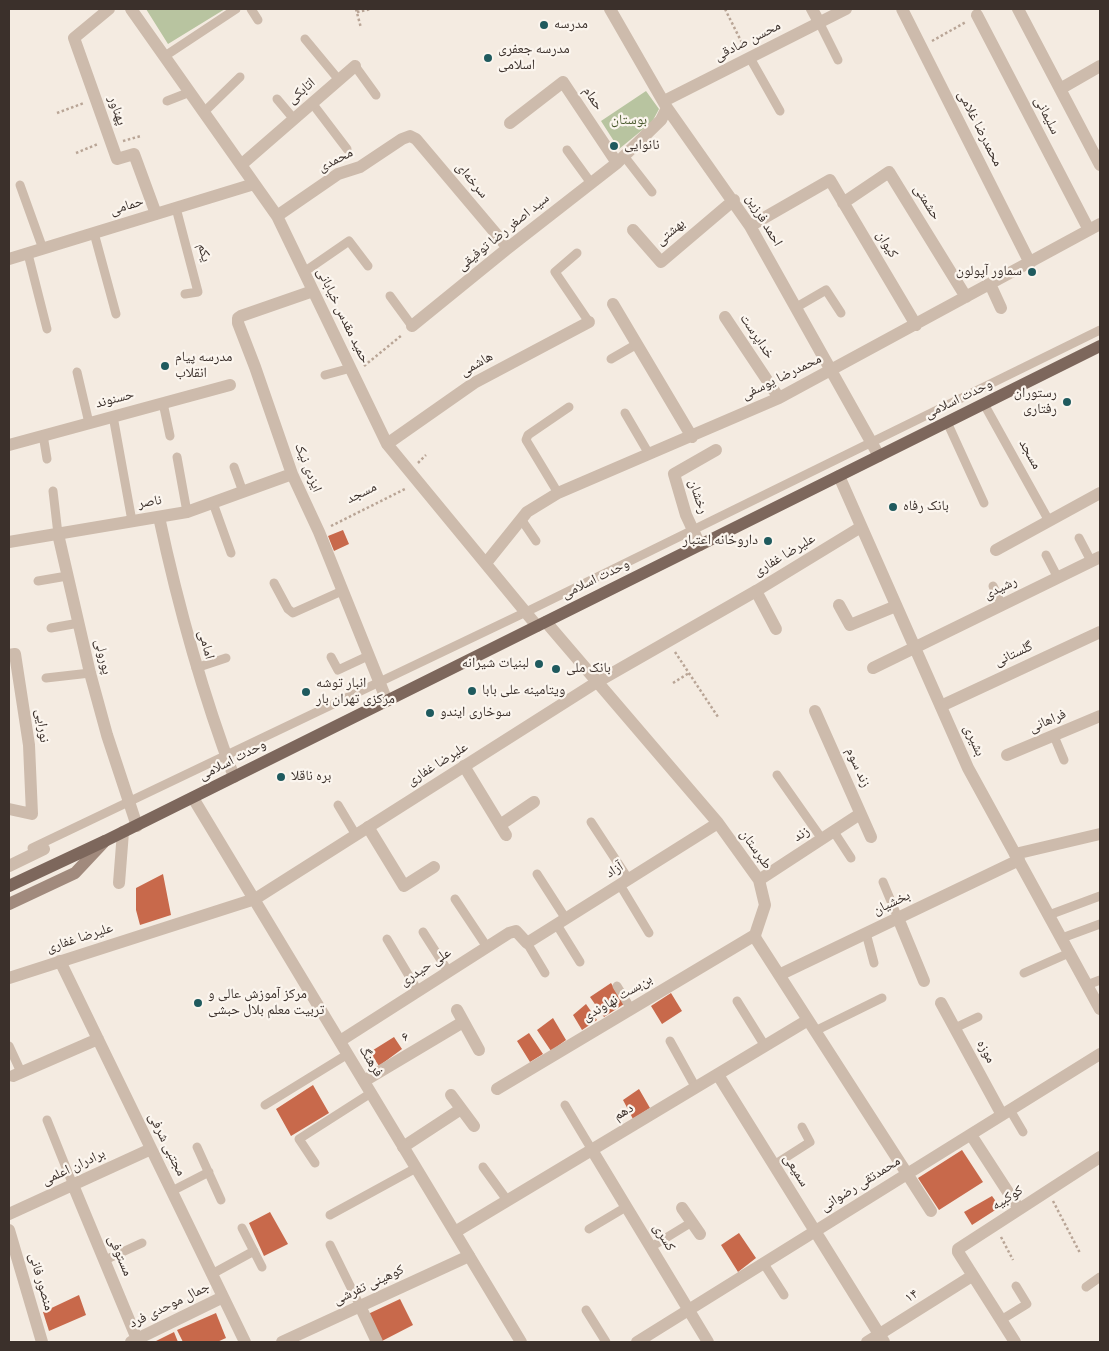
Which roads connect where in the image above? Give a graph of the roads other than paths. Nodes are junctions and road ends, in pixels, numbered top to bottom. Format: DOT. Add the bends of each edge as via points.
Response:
graph roads {
  1 [pos="109,9"];
  2 [pos="131,9"];
  3 [pos="236,9"];
  4 [pos="251,9"];
  5 [pos="610,9"];
  6 [pos="812,9"];
  7 [pos="846,9"];
  8 [pos="902,9"];
  9 [pos="1018,9"];
  10 [pos="977,15"];
  11 [pos="258,20"];
  12 [pos="819,22"];
  13 [pos="305,39"];
  14 [pos="165,56"];
  15 [pos="750,58"];
  16 [pos="838,60"];
  17 [pos="355,66"];
  18 [pos="1100,66"];
  19 [pos="240,77"];
  20 [pos="339,80"];
  21 [pos="1060,89"];
  22 [pos="190,92"];
  23 [pos="376,95"];
  24 [pos="277,98"];
  25 [pos="167,100"];
  26 [pos="312,103"];
  27 [pos="665,105"];
  28 [pos="780,110"];
  29 [pos="204,112"];
  30 [pos="293,118"];
  31 [pos="510,123"];
  32 [pos="410,136"];
  33 [pos="347,149"];
  34 [pos="567,150"];
  35 [pos="621,159"];
  36 [pos="241,165"];
  37 [pos="1100,165"];
  38 [pos="591,183"];
  39 [pos="254,184"];
  40 [pos="20,186"];
  41 [pos="652,192"];
  42 [pos="734,200"];
  43 [pos="843,203"];
  44 [pos="176,208"];
  45 [pos="156,214"];
  46 [pos="277,216"];
  47 [pos="750,226"];
  48 [pos="1095,227"];
  49 [pos="633,230"];
  50 [pos="94,233"];
  51 [pos="508,248"];
  52 [pos="43,249"];
  53 [pos="577,253"];
  54 [pos="28,254"];
  55 [pos="9,260"];
  56 [pos="1030,263"];
  57 [pos="368,266"];
  58 [pos="304,272"];
  59 [pos="990,284"];
  60 [pos="313,291"];
  61 [pos="185,294"];
  62 [pos="390,296"];
  63 [pos="966,297"];
  64 [pos="613,304"];
  65 [pos="795,308"];
  66 [pos="1002,308"];
  67 [pos="841,313"];
  68 [pos="116,314"];
  69 [pos="725,317"];
  70 [pos="589,322"];
  71 [pos="916,325"];
  72 [pos="412,326"];
  73 [pos="47,329"];
  74 [pos="1100,330"];
  75 [pos="636,344"];
  76 [pos="1100,346"];
  77 [pos="611,359"];
  78 [pos="77,372"];
  79 [pos="831,372"];
  80 [pos="353,373"];
  81 [pos="325,375"];
  82 [pos="230,385"];
  83 [pos="779,398"];
  84 [pos="163,403"];
  85 [pos="984,404"];
  86 [pos="569,407"];
  87 [pos="625,413"];
  88 [pos="113,416"];
  89 [pos="947,422"];
  90 [pos="89,423"];
  91 [pos="43,435"];
  92 [pos="170,436"];
  93 [pos="692,437"];
  94 [pos="387,444"];
  95 [pos="872,444"];
  96 [pos="9,445"];
  97 [pos="716,450"];
  98 [pos="648,454"];
  99 [pos="879,456"];
  100 [pos="177,457"];
  101 [pos="47,459"];
  102 [pos="234,467"];
  103 [pos="292,474"];
  104 [pos="839,476"];
  105 [pos="53,491"];
  106 [pos="243,492"];
  107 [pos="558,493"];
  108 [pos="1100,493"];
  109 [pos="213,503"];
  110 [pos="984,503"];
  111 [pos="187,512"];
  112 [pos="159,517"];
  113 [pos="522,519"];
  114 [pos="132,521"];
  115 [pos="1049,521"];
  116 [pos="861,527"];
  117 [pos="693,530"];
  118 [pos="58,534"];
  119 [pos="1079,538"];
  120 [pos="536,541"];
  121 [pos="9,542"];
  122 [pos="700,545"];
  123 [pos="996,550"];
  124 [pos="231,553"];
  125 [pos="1046,555"];
  126 [pos="1096,559"];
  127 [pos="486,563"];
  128 [pos="67,576"];
  129 [pos="1058,578"];
  130 [pos="38,581"];
  131 [pos="274,583"];
  132 [pos="993,586"];
  133 [pos="342,591"];
  134 [pos="756,591"];
  135 [pos="839,605"];
  136 [pos="1002,605"];
  137 [pos="896,606"];
  138 [pos="526,612"];
  139 [pos="79,623"];
  140 [pos="542,624"];
  141 [pos="51,628"];
  142 [pos="776,629"];
  143 [pos="1100,632"];
  144 [pos="915,648"];
  145 [pos="9,655"];
  146 [pos="368,656"];
  147 [pos="331,657"];
  148 [pos="226,658"];
  149 [pos="196,668"];
  150 [pos="873,668"];
  151 [pos="90,673"];
  152 [pos="46,678"];
  153 [pos="379,681"];
  154 [pos="597,682"];
  155 [pos="387,701"];
  156 [pos="941,706"];
  157 [pos="815,711"];
  158 [pos="1100,716"];
  159 [pos="1054,736"];
  160 [pos="226,755"];
  161 [pos="1007,755"];
  162 [pos="1064,760"];
  163 [pos="464,766"];
  164 [pos="776,775"];
  165 [pos="234,777"];
  166 [pos="193,798"];
  167 [pos="129,801"];
  168 [pos="534,802"];
  169 [pos="338,805"];
  170 [pos="9,809"];
  171 [pos="860,814"];
  172 [pos="591,822"];
  173 [pos="718,823"];
  174 [pos="137,826"];
  175 [pos="368,827"];
  176 [pos="123,832"];
  177 [pos="834,832"];
  178 [pos="1100,834"];
  179 [pos="356,835"];
  180 [pos="871,837"];
  181 [pos="822,839"];
  182 [pos="105,841"];
  183 [pos="44,849"];
  184 [pos="1017,857"];
  185 [pos="851,858"];
  186 [pos="9,860"];
  187 [pos="9,866"];
  188 [pos="434,867"];
  189 [pos="537,874"];
  190 [pos="760,880"];
  191 [pos="883,882"];
  192 [pos="119,883"];
  193 [pos="625,883"];
  194 [pos="9,886"];
  195 [pos="1100,896"];
  196 [pos="255,899"];
  197 [pos="455,899"];
  198 [pos="9,904"];
  199 [pos="1049,915"];
  200 [pos="898,918"];
  201 [pos="562,922"];
  202 [pos="1100,924"];
  203 [pos="424,932"];
  204 [pos="649,933"];
  205 [pos="866,934"];
  206 [pos="755,935"];
  207 [pos="1062,938"];
  208 [pos="387,939"];
  209 [pos="527,943"];
  210 [pos="486,947"];
  211 [pos="1070,952"];
  212 [pos="60,961"];
  213 [pos="580,962"];
  214 [pos="874,963"];
  215 [pos="448,971"];
  216 [pos="544,973"];
  217 [pos="1024,973"];
  218 [pos="779,975"];
  219 [pos="9,978"];
  220 [pos="1100,980"];
  221 [pos="924,982"];
  222 [pos="1087,985"];
  223 [pos="617,986"];
  224 [pos="418,991"];
  225 [pos="882,998"];
  226 [pos="737,1001"];
  227 [pos="941,1003"];
  228 [pos="631,1009"];
  229 [pos="1100,1009"];
  230 [pos="978,1017"];
  231 [pos="811,1026"];
  232 [pos="954,1028"];
  233 [pos="98,1039"];
  234 [pos="340,1041"];
  235 [pos="670,1041"];
  236 [pos="9,1046"];
  237 [pos="765,1046"];
  238 [pos="479,1050"];
  239 [pos="348,1054"];
  240 [pos="1100,1054"];
  241 [pos="17,1074"];
  242 [pos="718,1075"];
  243 [pos="364,1081"];
  244 [pos="696,1088"];
  245 [pos="497,1089"];
  246 [pos="371,1093"];
  247 [pos="452,1095"];
  248 [pos="265,1104"];
  249 [pos="565,1105"];
  250 [pos="461,1109"];
  251 [pos="1006,1113"];
  252 [pos="47,1120"];
  253 [pos="474,1126"];
  254 [pos="802,1127"];
  255 [pos="1023,1132"];
  256 [pos="971,1134"];
  257 [pos="403,1146"];
  258 [pos="197,1148"];
  259 [pos="151,1149"];
  260 [pos="592,1150"];
  261 [pos="1100,1157"];
  262 [pos="315,1163"];
  263 [pos="774,1165"];
  264 [pos="483,1167"];
  265 [pos="416,1168"];
  266 [pos="208,1172"];
  267 [pos="907,1174"];
  268 [pos="73,1185"];
  269 [pos="172,1191"];
  270 [pos="221,1200"];
  271 [pos="507,1200"];
  272 [pos="626,1207"];
  273 [pos="682,1208"];
  274 [pos="1019,1209"];
  275 [pos="930,1211"];
  276 [pos="9,1214"];
  277 [pos="330,1215"];
  278 [pos="692,1222"];
  279 [pos="242,1228"];
  280 [pos="589,1229"];
  281 [pos="9,1230"];
  282 [pos="454,1232"];
  283 [pos="815,1232"];
  284 [pos="700,1234"];
  285 [pos="142,1243"];
  286 [pos="330,1245"];
  287 [pos="650,1247"];
  288 [pos="254,1251"];
  289 [pos="469,1256"];
  290 [pos="104,1260"];
  291 [pos="764,1264"];
  292 [pos="262,1267"];
  293 [pos="212,1274"];
  294 [pos="972,1276"];
  295 [pos="1100,1277"];
  296 [pos="1016,1286"];
  297 [pos="1086,1287"];
  298 [pos="784,1295"];
  299 [pos="223,1297"];
  300 [pos="360,1306"];
  301 [pos="586,1310"];
  302 [pos="688,1310"];
  303 [pos="1001,1320"];
  304 [pos="882,1338"];
  305 [pos="136,1341"];
  306 [pos="643,1341"];
  307 [pos="42,1342"];
  308 [pos="246,1342"];
  309 [pos="282,1342"];
  310 [pos="377,1342"];
  311 [pos="521,1342"];
  312 [pos="606,1342"];
  313 [pos="708,1342"];
  314 [pos="867,1342"];
  315 [pos="1015,1342"];
  1 -- 45 [label="street, پهناور" via="74,38 117,159 134,154"];
  2 -- 14 [label="street, حمید مقدس خیابانی"];
  3 -- 14 [label="lane"];
  4 -- 11 [label="lane"];
  5 -- 27 [label="street, احمد فرزین"];
  6 -- 12 [label="street"];
  7 -- 12 [label="street, محسن صادقی"];
  8 -- 56 [label="street, محمدرضا غلامی"];
  9 -- 21 [label="street"];
  10 -- 48 [label="street, سلیمانی"];
  12 -- 15 [label="street, محسن صادقی"];
  12 -- 16 [label="lane"];
  13 -- 20 [label="lane"];
  14 -- 22 [label="street, حمید مقدس خیابانی"];
  15 -- 27 [label="street, محسن صادقی"];
  15 -- 28 [label="lane"];
  17 -- 20 [label="street, اتابکی"];
  17 -- 23 [label="lane, اتابکی"];
  18 -- 21 [label="street"];
  19 -- 29 [label="lane"];
  20 -- 26 [label="street, اتابکی"];
  21 -- 37 [label="street"];
  22 -- 25 [label="lane"];
  22 -- 29 [label="street, حمید مقدس خیابانی"];
  24 -- 30 [label="lane"];
  26 -- 30 [label="street, اتابکی"];
  26 -- 33 [label="lane"];
  27 -- 35 [label="street, سید اصغر رضا توفیقی" via="661,120"];
  27 -- 42 [label="street, احمد فرزین"];
  29 -- 36 [label="street, حمید مقدس خیابانی"];
  30 -- 36 [label="street, اتابکی"];
  31 -- 35 [label="street, حمام" via="563,82"];
  32 -- 46 [label="street, محمدی" via="360,167 338,174"];
  32 -- 51 [label="street, سرخه‌ای" via="416,139"];
  34 -- 38 [label="lane"];
  35 -- 38 [label="street, سید اصغر رضا توفیقی"];
  35 -- 41 [label="lane"];
  36 -- 39 [label="street, حمید مقدس خیابانی"];
  38 -- 51 [label="street, سید اصغر رضا توفیقی"];
  39 -- 44 [label="street, حمامی"];
  39 -- 46 [label="street, حمید مقدس خیابانی"];
  40 -- 52 [label="lane"];
  42 -- 47 [label="street, احمد فرزین"];
  42 -- 49 [label="street, بهشتی" via="661,262"];
  43 -- 47 [label="street, کیوان" via="830,180"];
  43 -- 63 [label="street, حشمتی" via="889,172"];
  43 -- 71 [label="street, کیوان"];
  44 -- 45 [label="street, حمامی"];
  44 -- 61 [label="lane, یکم" via="198,292"];
  45 -- 50 [label="street, حمامی"];
  46 -- 58 [label="street, حمید مقدس خیابانی"];
  47 -- 65 [label="street, احمد فرزین"];
  48 -- 56 [label="street, محمدرضا یوسفی"];
  50 -- 52 [label="street, حمامی"];
  50 -- 68 [label="lane"];
  51 -- 72 [label="street, سید اصغر رضا توفیقی"];
  52 -- 54 [label="street, حمامی"];
  53 -- 70 [label="lane, هاشمی" via="554,272"];
  54 -- 55 [label="street, حمامی"];
  54 -- 73 [label="lane"];
  56 -- 59 [label="street, محمدرضا یوسفی"];
  57 -- 58 [label="lane" via="349,241"];
  58 -- 60 [label="street, حمید مقدس خیابانی"];
  59 -- 63 [label="street, محمدرضا یوسفی"];
  59 -- 66 [label="street"];
  60 -- 80 [label="street, حمید مقدس خیابانی"];
  60 -- 103 [label="street, ایزدی نیک" via="238,318"];
  62 -- 72 [label="lane"];
  63 -- 71 [label="street, محمدرضا یوسفی"];
  64 -- 75 [label="street"];
  65 -- 67 [label="lane" via="826,290"];
  65 -- 79 [label="street, احمد فرزین"];
  69 -- 83 [label="street, خداپرست"];
  70 -- 94 [label="street, هاشمی" via="474,383"];
  71 -- 79 [label="street, محمدرضا یوسفی"];
  74 -- 95 [label="lane"];
  75 -- 77 [label="lane"];
  75 -- 93 [label="street"];
  76 -- 85 [label="main road, وحدت اسلامی"];
  78 -- 90 [label="lane"];
  79 -- 83 [label="street, محمدرضا یوسفی"];
  79 -- 95 [label="street, احمد فرزین"];
  80 -- 81 [label="lane"];
  80 -- 94 [label="street, حمید مقدس خیابانی"];
  82 -- 84 [label="street, حسنوند"];
  83 -- 93 [label="street, محمدرضا یوسفی"];
  84 -- 88 [label="street, حسنوند"];
  84 -- 92 [label="lane"];
  85 -- 89 [label="main road, وحدت اسلامی"];
  85 -- 115 [label="lane, مسجد"];
  86 -- 107 [label="lane" via="528,435 526,440"];
  87 -- 98 [label="lane"];
  88 -- 90 [label="street, حسنوند"];
  88 -- 114 [label="lane"];
  89 -- 99 [label="main road, وحدت اسلامی"];
  89 -- 110 [label="lane"];
  90 -- 91 [label="street, حسنوند"];
  91 -- 96 [label="street, حسنوند"];
  91 -- 101 [label="lane"];
  93 -- 98 [label="street, محمدرضا یوسفی"];
  94 -- 127 [label="street, حمید مقدس خیابانی"];
  95 -- 99 [label="street, احمد فرزین"];
  95 -- 117 [label="lane"];
  97 -- 117 [label="street, رخشان" via="674,474"];
  98 -- 107 [label="street, محمدرضا یوسفی"];
  99 -- 104 [label="main road, وحدت اسلامی"];
  100 -- 111 [label="lane"];
  102 -- 106 [label="lane"];
  103 -- 106 [label="street, ناصر"];
  103 -- 133 [label="street, ایزدی نیک"];
  104 -- 116 [label="street, بشیری"];
  104 -- 122 [label="main road, وحدت اسلامی"];
  105 -- 118 [label="lane, پورولی"];
  106 -- 109 [label="street, ناصر"];
  107 -- 113 [label="street, محمدرضا یوسفی" via="527,512"];
  108 -- 115 [label="street"];
  109 -- 111 [label="street, ناصر"];
  109 -- 124 [label="lane"];
  111 -- 112 [label="street, ناصر"];
  112 -- 114 [label="street, ناصر"];
  112 -- 149 [label="street, امامی"];
  113 -- 120 [label="lane"];
  113 -- 127 [label="street, محمدرضا یوسفی"];
  114 -- 118 [label="street, ناصر"];
  115 -- 123 [label="street"];
  116 -- 134 [label="street, علیرضا غفاری"];
  116 -- 137 [label="street, بشیری"];
  117 -- 122 [label="street, رخشان"];
  117 -- 138 [label="lane"];
  118 -- 121 [label="street, ناصر"];
  118 -- 128 [label="street, پورولی"];
  119 -- 126 [label="lane"];
  122 -- 140 [label="main road, وحدت اسلامی"];
  125 -- 129 [label="lane"];
  126 -- 129 [label="street, رشیدی"];
  127 -- 138 [label="street, حمید مقدس خیابانی"];
  128 -- 130 [label="lane"];
  128 -- 139 [label="street, پورولی"];
  129 -- 136 [label="street, رشیدی"];
  131 -- 133 [label="lane" via="293,613"];
  132 -- 136 [label="lane"];
  133 -- 146 [label="street, ایزدی نیک"];
  134 -- 142 [label="street"];
  134 -- 154 [label="street, علیرضا غفاری"];
  135 -- 137 [label="street" via="850,625"];
  136 -- 144 [label="street, رشیدی"];
  137 -- 144 [label="street, بشیری"];
  138 -- 140 [label="street, حمید مقدس خیابانی"];
  138 -- 153 [label="lane"];
  139 -- 141 [label="lane"];
  139 -- 151 [label="street, پورولی"];
  140 -- 154 [label="street, طبرستان"];
  140 -- 155 [label="main road, وحدت اسلامی"];
  143 -- 156 [label="street, گلستانی"];
  144 -- 150 [label="street, رشیدی"];
  144 -- 156 [label="street, بشیری"];
  145 -- 170 [label="street, نورایی" via="15,654 29,745 32,814"];
  146 -- 147 [label="lane" via="338,670"];
  146 -- 153 [label="street, ایزدی نیک"];
  148 -- 149 [label="lane"];
  149 -- 160 [label="street, امامی"];
  151 -- 152 [label="lane"];
  151 -- 167 [label="street, پورولی"];
  153 -- 155 [label="street, ایزدی نیک"];
  153 -- 160 [label="lane"];
  154 -- 163 [label="street, علیرضا غفاری"];
  154 -- 173 [label="street, طبرستان"];
  155 -- 165 [label="main road, وحدت اسلامی"];
  156 -- 184 [label="street, بشیری" via="968,768"];
  157 -- 171 [label="street, زند سوم"];
  158 -- 159 [label="street, فراهانی"];
  159 -- 161 [label="street, فراهانی"];
  159 -- 162 [label="lane"];
  160 -- 165 [label="street, امامی"];
  160 -- 167 [label="lane"];
  163 -- 168 [label="street" via="503,830"];
  163 -- 175 [label="street, علیرضا غفاری"];
  164 -- 181 [label="lane"];
  165 -- 166 [label="main road, وحدت اسلامی"];
  166 -- 174 [label="main road, وحدت اسلامی"];
  166 -- 196 [label="street, فرهنگ"];
  167 -- 174 [label="street, پورولی"];
  167 -- 186 [label="lane"];
  169 -- 179 [label="lane"];
  171 -- 177 [label="street, زند"];
  171 -- 180 [label="street, زند سوم"];
  172 -- 193 [label="lane"];
  173 -- 190 [label="street, طبرستان"];
  173 -- 193 [label="street, آزاد"];
  174 -- 176 [label="main road, وحدت اسلامی"];
  175 -- 179 [label="street, علیرضا غفاری"];
  175 -- 188 [label="street" via="404,886"];
  176 -- 182 [label="main road, وحدت اسلامی"];
  176 -- 192 [label="street"];
  177 -- 181 [label="street, زند"];
  177 -- 185 [label="lane"];
  178 -- 184 [label="street, بخشیان"];
  179 -- 196 [label="street, علیرضا غفاری"];
  181 -- 190 [label="street, زند"];
  182 -- 194 [label="main road, وحدت اسلامی"];
  182 -- 198 [label="main road, وحدت اسلامی" via="75,873"];
  183 -- 187 [label="street"];
  184 -- 199 [label="street, بشیری"];
  184 -- 200 [label="street, بخشیان"];
  189 -- 201 [label="lane"];
  190 -- 206 [label="street, طبرستان" via="765,904"];
  191 -- 200 [label="lane"];
  193 -- 201 [label="street, آزاد"];
  193 -- 204 [label="lane"];
  195 -- 199 [label="lane"];
  196 -- 212 [label="street, علیرضا غفاری"];
  196 -- 234 [label="street, فرهنگ"];
  197 -- 210 [label="lane"];
  199 -- 207 [label="street, بشیری"];
  200 -- 205 [label="street, بخشیان"];
  200 -- 221 [label="street"];
  201 -- 209 [label="street, آزاد"];
  201 -- 213 [label="lane"];
  202 -- 207 [label="lane"];
  203 -- 215 [label="lane"];
  205 -- 214 [label="lane"];
  205 -- 218 [label="street, بخشیان"];
  206 -- 218 [label="street"];
  206 -- 228 [label="street, بن‌بست نهاوندی"];
  207 -- 211 [label="street, بشیری"];
  208 -- 224 [label="lane"];
  209 -- 210 [label="street, علی حیدری" via="516,932"];
  209 -- 216 [label="lane"];
  210 -- 215 [label="street, علی حیدری"];
  211 -- 217 [label="lane"];
  211 -- 222 [label="street, بشیری"];
  212 -- 219 [label="street, علیرضا غفاری"];
  212 -- 233 [label="street, مجتبی شرفی"];
  215 -- 224 [label="street, علی حیدری"];
  218 -- 231 [label="street"];
  220 -- 222 [label="lane"];
  222 -- 229 [label="street, بشیری"];
  223 -- 228 [label="lane"];
  224 -- 234 [label="street, علی حیدری"];
  225 -- 231 [label="lane"];
  226 -- 237 [label="lane"];
  227 -- 232 [label="street, موزه"];
  228 -- 245 [label="street, بن‌بست نهاوندی"];
  230 -- 232 [label="lane"];
  231 -- 237 [label="street, دهم"];
  231 -- 267 [label="street"];
  232 -- 251 [label="street, موزه"];
  233 -- 241 [label="street"];
  233 -- 259 [label="street, مجتبی شرفی"];
  234 -- 239 [label="street, فرهنگ"];
  235 -- 244 [label="lane"];
  236 -- 241 [label="lane"];
  237 -- 242 [label="street, دهم"];
  238 -- 243 [label="street, ۶" via="460,1016"];
  239 -- 243 [label="street, فرهنگ"];
  239 -- 248 [label="lane"];
  240 -- 251 [label="street, محمدتقی رضوانی"];
  242 -- 244 [label="street, دهم"];
  242 -- 263 [label="street, سمیعی"];
  243 -- 246 [label="street, فرهنگ"];
  244 -- 260 [label="street, دهم"];
  246 -- 257 [label="street, فرهنگ"];
  246 -- 262 [label="lane" via="300,1139"];
  247 -- 250 [label="street"];
  249 -- 260 [label="lane"];
  250 -- 253 [label="street"];
  250 -- 257 [label="street"];
  251 -- 255 [label="lane"];
  251 -- 256 [label="street, محمدتقی رضوانی"];
  252 -- 268 [label="lane"];
  254 -- 263 [label="lane" via="810,1142"];
  256 -- 267 [label="street, محمدتقی رضوانی"];
  256 -- 274 [label="street"];
  257 -- 265 [label="street, فرهنگ"];
  258 -- 266 [label="lane"];
  259 -- 268 [label="street, برادران اعلمی"];
  259 -- 269 [label="street, مجتبی شرفی"];
  260 -- 271 [label="street, دهم"];
  260 -- 272 [label="street, کسری"];
  261 -- 274 [label="street, کوکبیه"];
  263 -- 283 [label="street, سمیعی"];
  264 -- 271 [label="lane"];
  265 -- 277 [label="lane"];
  265 -- 282 [label="street, فرهنگ"];
  266 -- 269 [label="lane"];
  266 -- 270 [label="lane"];
  267 -- 275 [label="street"];
  267 -- 283 [label="street, محمدتقی رضوانی"];
  268 -- 276 [label="street, برادران اعلمی"];
  268 -- 290 [label="street, مستوفی"];
  269 -- 293 [label="street, مجتبی شرفی"];
  271 -- 282 [label="street, دهم"];
  272 -- 280 [label="lane"];
  272 -- 287 [label="street, کسری"];
  273 -- 278 [label="street"];
  274 -- 294 [label="street, کوکبیه" via="958,1249"];
  278 -- 284 [label="street"];
  278 -- 287 [label="lane"];
  279 -- 288 [label="lane"];
  281 -- 307 [label="street, منصور فانی"];
  282 -- 289 [label="street, فرهنگ"];
  283 -- 291 [label="street, محمدتقی رضوانی"];
  283 -- 304 [label="street, سمیعی"];
  285 -- 290 [label="lane"];
  286 -- 300 [label="lane"];
  287 -- 302 [label="street, کسری"];
  288 -- 292 [label="lane"];
  288 -- 293 [label="lane"];
  289 -- 300 [label="street, کوهینی تفرشی"];
  289 -- 311 [label="street, فرهنگ"];
  290 -- 305 [label="street, مستوفی"];
  291 -- 298 [label="lane"];
  291 -- 302 [label="street, محمدتقی رضوانی"];
  293 -- 299 [label="street, مجتبی شرفی"];
  294 -- 303 [label="street"];
  294 -- 304 [label="street, ۱۴"];
  295 -- 297 [label="lane"];
  296 -- 303 [label="lane" via="1027,1304"];
  299 -- 305 [label="street, جمال موحدی فرد"];
  299 -- 308 [label="street, مجتبی شرفی"];
  300 -- 309 [label="street, کوهینی تفرشی"];
  300 -- 310 [label="street"];
  301 -- 312 [label="lane"];
  302 -- 306 [label="street, محمدتقی رضوانی"];
  302 -- 313 [label="street, کسری"];
  303 -- 315 [label="street"];
  304 -- 314 [label="street, ۱۴"];
}
